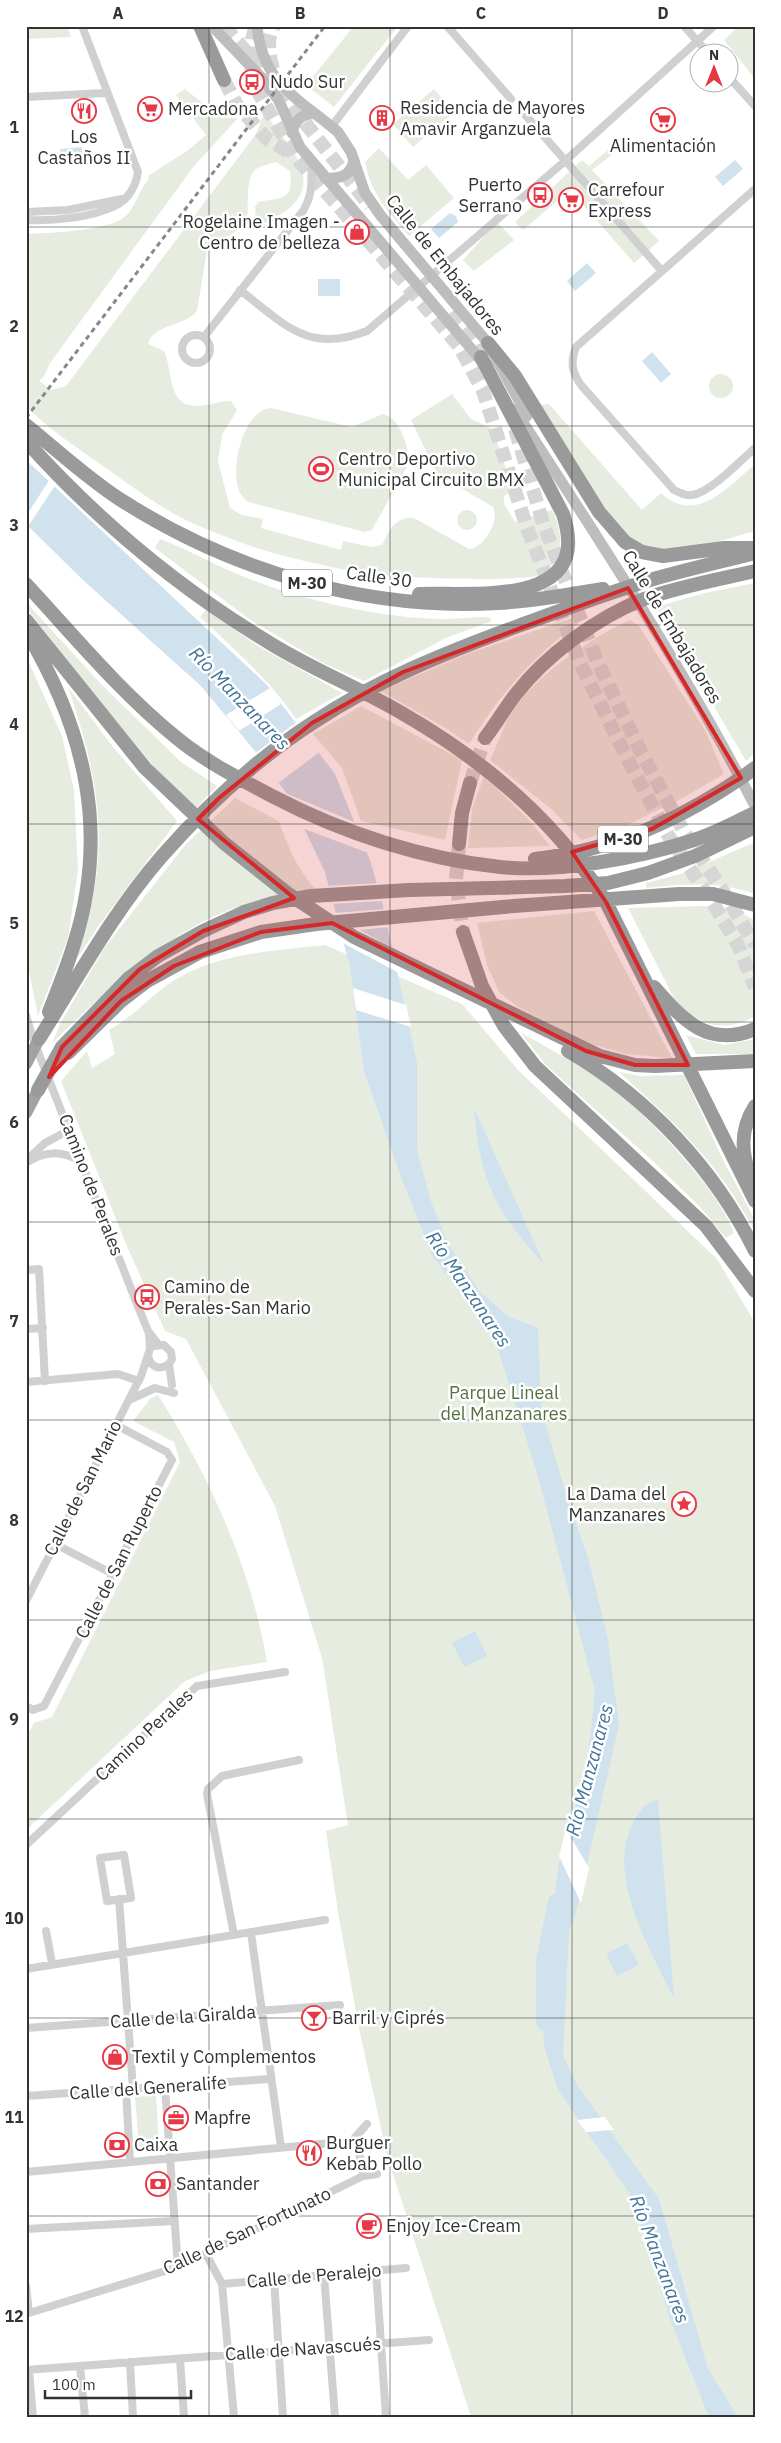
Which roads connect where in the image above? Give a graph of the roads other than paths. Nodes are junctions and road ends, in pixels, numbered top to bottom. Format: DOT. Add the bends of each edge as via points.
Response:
graph roads {
  1 [pos="82,26"];
  2 [pos="200,26"];
  3 [pos="212,26"];
  4 [pos="220,26"];
  5 [pos="257,26"];
  6 [pos="408,26"];
  7 [pos="448,26"];
  8 [pos="684,26"];
  9 [pos="714,26"];
  10 [pos="697,41"];
  11 [pos="236,51"];
  12 [pos="224,80"];
  13 [pos="738,87"];
  14 [pos="106,93"];
  15 [pos="26,97"];
  16 [pos="511,99"];
  17 [pos="755,106"];
  18 [pos="521,110"];
  19 [pos="314,113"];
  20 [pos="332,126"];
  21 [pos="292,133"];
  22 [pos="311,160"];
  23 [pos="354,160"];
  24 [pos="565,161"];
  25 [pos="325,178"];
  26 [pos="755,189"];
  27 [pos="122,199"];
  28 [pos="26,212"];
  29 [pos="26,220"];
  30 [pos="661,270"];
  31 [pos="431,274"];
  32 [pos="419,286"];
  33 [pos="240,290"];
  34 [pos="204,337"];
  35 [pos="488,343"];
  36 [pos="480,358"];
  37 [pos="26,425"];
  38 [pos="26,441"];
  39 [pos="755,448"];
  40 [pos="555,470"];
  41 [pos="755,548"];
  42 [pos="755,553"];
  43 [pos="755,571"];
  44 [pos="650,580"];
  45 [pos="26,584"];
  46 [pos="390,600"];
  47 [pos="26,620"];
  48 [pos="26,631"];
  49 [pos="485,738"];
  50 [pos="755,768"];
  51 [pos="470,783"];
  52 [pos="755,806"];
  53 [pos="755,813"];
  54 [pos="755,826"];
  55 [pos="459,844"];
  56 [pos="475,863"];
  57 [pos="755,905"];
  58 [pos="463,932"];
  59 [pos="640,969"];
  60 [pos="26,1015"];
  61 [pos="513,1015"];
  62 [pos="755,1029"];
  63 [pos="33,1038"];
  64 [pos="755,1061"];
  65 [pos="26,1064"];
  66 [pos="38,1090"];
  67 [pos="755,1106"];
  68 [pos="26,1114"];
  69 [pos="69,1130"];
  70 [pos="81,1161"];
  71 [pos="26,1163"];
  72 [pos="755,1186"];
  73 [pos="755,1200"];
  74 [pos="755,1251"];
  75 [pos="26,1270"];
  76 [pos="755,1292"];
  77 [pos="43,1328"];
  78 [pos="26,1329"];
  79 [pos="148,1331"];
  80 [pos="158,1344"];
  81 [pos="149,1352"];
  82 [pos="169,1364"];
  83 [pos="158,1368"];
  84 [pos="140,1378"];
  85 [pos="45,1381"];
  86 [pos="26,1382"];
  87 [pos="174,1393"];
  88 [pos="129,1400"];
  89 [pos="116,1425"];
  90 [pos="55,1544"];
  91 [pos="113,1574"];
  92 [pos="26,1602"];
  93 [pos="285,1672"];
  94 [pos="26,1706"];
  95 [pos="299,1760"];
  96 [pos="26,1845"];
  97 [pos="119,1899"];
  98 [pos="325,1920"];
  99 [pos="46,1931"];
  100 [pos="251,1933"];
  101 [pos="234,1935"];
  102 [pos="123,1952"];
  103 [pos="52,1963"];
  104 [pos="26,1968"];
  105 [pos="340,2005"];
  106 [pos="260,2011"];
  107 [pos="127,2022"];
  108 [pos="26,2028"];
  109 [pos="270,2079"];
  110 [pos="165,2088"];
  111 [pos="130,2090"];
  112 [pos="26,2096"];
  113 [pos="367,2124"];
  114 [pos="352,2141"];
  115 [pos="281,2147"];
  116 [pos="171,2160"];
  117 [pos="130,2162"];
  118 [pos="26,2172"];
  119 [pos="378,2174"];
  120 [pos="363,2176"];
  121 [pos="174,2220"];
  122 [pos="26,2229"];
  123 [pos="206,2254"];
  124 [pos="178,2267"];
  125 [pos="406,2268"];
  126 [pos="376,2270"];
  127 [pos="324,2275"];
  128 [pos="274,2279"];
  129 [pos="222,2284"];
  130 [pos="26,2286"];
  131 [pos="429,2340"];
  132 [pos="381,2343"];
  133 [pos="329,2346"];
  134 [pos="278,2351"];
  135 [pos="229,2355"];
  136 [pos="180,2359"];
  137 [pos="130,2362"];
  138 [pos="80,2366"];
  139 [pos="28,2370"];
  140 [pos="33,2417"];
  141 [pos="84,2417"];
  142 [pos="133,2417"];
  143 [pos="184,2417"];
  144 [pos="234,2417"];
  145 [pos="283,2417"];
  146 [pos="335,2417"];
  147 [pos="386,2417"];
  1 -- 14 [label="street"];
  2 -- 12 [label="highway"];
  3 -- 11 [label="main road, Calle de Embajadores"];
  4 -- 11 [label="main road, Calle de Embajadores"];
  5 -- 19 [label="main road, Calle de Embajadores" via="259,45 268,70"];
  6 -- 20 [label="street"];
  7 -- 16 [label="street"];
  8 -- 10 [label="street"];
  9 -- 10 [label="street"];
  10 -- 24 [label="street"];
  11 -- 21 [label="main road, Calle de Embajadores" via="278,99"];
  13 -- 17 [label="street"];
  14 -- 15 [label="street"];
  14 -- 27 [label="street" via="138,172 136,185"];
  18 -- 24 [label="street"];
  19 -- 20 [label="main road, Calle de Embajadores"];
  19 -- 21 [label="main road" via="299,118"];
  20 -- 23 [label="main road, Calle de Embajadores" via="343,138"];
  21 -- 22 [label="main road, Calle de Embajadores"];
  22 -- 25 [label="main road, Calle de Embajadores"];
  22 -- 33 [label="street" via="308,202"];
  23 -- 25 [label="main road" via="351,170 344,176"];
  23 -- 31 [label="main road, Calle de Embajadores" via="360,183 381,216"];
  24 -- 30 [label="street"];
  24 -- 31 [label="street"];
  25 -- 32 [label="main road, Calle de Embajadores"];
  26 -- 30 [label="street"];
  27 -- 28 [label="street" via="68,210"];
  27 -- 29 [label="street" via="117,206 88,214"];
  30 -- 39 [label="street" via="576,347 571,363 575,376 674,490 682,494 704,491"];
  31 -- 32 [label="street"];
  31 -- 35 [label="main road, Calle de Embajadores"];
  32 -- 33 [label="street, Calle de Embajadores" via="367,331 331,340 312,338 291,330"];
  32 -- 36 [label="main road, Calle de Embajadores"];
  33 -- 34 [label="street"];
  35 -- 40 [label="main road, Calle de Embajadores"];
  35 -- 41 [label="highway" via="514,376 599,512 625,542 642,552 662,556 724,548"];
  36 -- 40 [label="main road, Calle de Embajadores"];
  36 -- 46 [label="highway" via="563,514 569,531 562,566 548,581 530,588 503,592 419,594"];
  37 -- 46 [label="highway, Calle 30 / M-30" via="120,499 187,537 227,556 292,579"];
  38 -- 59 [label="highway" via="105,521 192,591 272,645 401,712 482,766 533,810 589,874"];
  40 -- 52 [label="main road, Calle de Embajadores" via="651,625"];
  42 -- 44 [label="highway, M-30"];
  43 -- 49 [label="highway" via="645,599 598,622 537,671"];
  44 -- 46 [label="highway, Calle 30 / M-30" via="498,603"];
  44 -- 63 [label="highway" via="462,647 403,672 312,723 254,768 189,827 155,865"];
  45 -- 56 [label="highway, M-30" via="133,699 179,741 300,811 426,854"];
  47 -- 61 [label="highway" via="134,754 175,798 249,864 354,937"];
  48 -- 63 [label="highway" via="64,703 81,753 91,843 86,894 75,943"];
  50 -- 56 [label="highway, M-30" via="700,805 652,829 608,845 550,857"];
  51 -- 55 [label="highway" via="462,813"];
  53 -- 56 [label="highway" via="696,840 630,857 532,867"];
  54 -- 66 [label="highway" via="695,856 648,874 608,883 311,896 244,912 158,956 121,986 62,1047"];
  57 -- 66 [label="highway" via="713,894 679,894 316,924 261,932 200,952 147,981 71,1049"];
  58 -- 76 [label="highway" via="482,986 504,1026 535,1066 706,1226"];
  59 -- 62 [label="highway" via="682,1018 700,1030 732,1035"];
  59 -- 73 [label="highway"];
  60 -- 63 [label="street, Camino de Perales"];
  61 -- 64 [label="highway" via="586,1051 618,1062 678,1066"];
  61 -- 74 [label="highway" via="618,1086 683,1144 724,1195"];
  63 -- 65 [label="highway"];
  63 -- 69 [label="street, Camino de Perales"];
  66 -- 68 [label="highway"];
  67 -- 72 [label="highway" via="745,1125 742,1143"];
  69 -- 70 [label="street, Camino de Perales"];
  69 -- 71 [label="street" via="45,1143"];
  70 -- 71 [label="street" via="57,1152 42,1154"];
  70 -- 79 [label="street, Camino de Perales"];
  75 -- 77 [label="street" via="39,1269"];
  77 -- 78 [label="street"];
  77 -- 85 [label="street"];
  79 -- 80 [label="street, Camino de Perales"];
  79 -- 81 [label="street, Camino de Perales"];
  80 -- 81 [label="street"];
  80 -- 82 [label="street, Camino de Perales" via="172,1352"];
  81 -- 83 [label="street, Camino de Perales" via="152,1365"];
  81 -- 84 [label="street, Calle de San Mario"];
  82 -- 83 [label="street"];
  82 -- 83 [label="street, Camino de Perales" via="172,1385"];
  83 -- 84 [label="street"];
  84 -- 85 [label="street" via="118,1374"];
  84 -- 88 [label="street, Calle de San Mario"];
  85 -- 86 [label="street"];
  87 -- 88 [label="street" via="155,1388"];
  88 -- 89 [label="street, Calle de San Mario"];
  89 -- 90 [label="street, Calle de San Mario"];
  89 -- 91 [label="street, Calle de San Ruperto" via="168,1452 172,1460"];
  90 -- 91 [label="street"];
  90 -- 92 [label="street, Calle de San Mario"];
  91 -- 94 [label="street, Calle de San Ruperto" via="44,1706 33,1710"];
  93 -- 96 [label="street, Camino Perales" via="197,1686"];
  95 -- 101 [label="street" via="222,1776 208,1789"];
  97 -- 97 [label="street" via="131,1898 124,1855 100,1858 107,1901"];
  97 -- 102 [label="street"];
  98 -- 100 [label="street"];
  99 -- 103 [label="street"];
  100 -- 101 [label="street"];
  100 -- 106 [label="street"];
  101 -- 102 [label="street"];
  102 -- 103 [label="street"];
  102 -- 107 [label="street"];
  103 -- 104 [label="street"];
  105 -- 106 [label="street, Calle de la Giralda"];
  106 -- 107 [label="street, Calle de la Giralda"];
  106 -- 109 [label="street"];
  107 -- 108 [label="street, Calle de la Giralda"];
  107 -- 111 [label="street"];
  109 -- 110 [label="street, Calle del Generalife"];
  109 -- 115 [label="street"];
  110 -- 111 [label="street, Calle del Generalife"];
  110 -- 116 [label="street"];
  111 -- 112 [label="street, Calle del Generalife"];
  111 -- 117 [label="street"];
  113 -- 114 [label="street"];
  114 -- 115 [label="street"];
  114 -- 120 [label="street" via="359,2152"];
  115 -- 116 [label="street"];
  116 -- 117 [label="street"];
  116 -- 121 [label="street"];
  117 -- 118 [label="street"];
  119 -- 120 [label="street, Calle de San Fortunato"];
  120 -- 123 [label="street, Calle de San Fortunato"];
  121 -- 122 [label="street"];
  121 -- 124 [label="street"];
  123 -- 124 [label="street, Calle de San Fortunato"];
  123 -- 129 [label="street"];
  124 -- 130 [label="street, Calle de San Fortunato" via="29,2313"];
  125 -- 126 [label="street, Calle de Peralejo"];
  126 -- 127 [label="street, Calle de Peralejo"];
  126 -- 132 [label="street"];
  127 -- 128 [label="street, Calle de Peralejo"];
  127 -- 133 [label="street"];
  128 -- 129 [label="street, Calle de Peralejo"];
  128 -- 134 [label="street"];
  129 -- 135 [label="street"];
  131 -- 132 [label="street, Calle de Navascués"];
  132 -- 133 [label="street, Calle de Navascués"];
  132 -- 147 [label="street"];
  133 -- 134 [label="street, Calle de Navascués"];
  133 -- 146 [label="street"];
  134 -- 135 [label="street, Calle de Navascués"];
  134 -- 145 [label="street"];
  135 -- 136 [label="street, Calle de Navascués"];
  135 -- 144 [label="street"];
  136 -- 137 [label="street, Calle de Navascués"];
  136 -- 143 [label="street"];
  137 -- 138 [label="street, Calle de Navascués"];
  137 -- 142 [label="street"];
  138 -- 139 [label="street, Calle de Navascués"];
  138 -- 141 [label="street"];
  139 -- 140 [label="street"];
}
